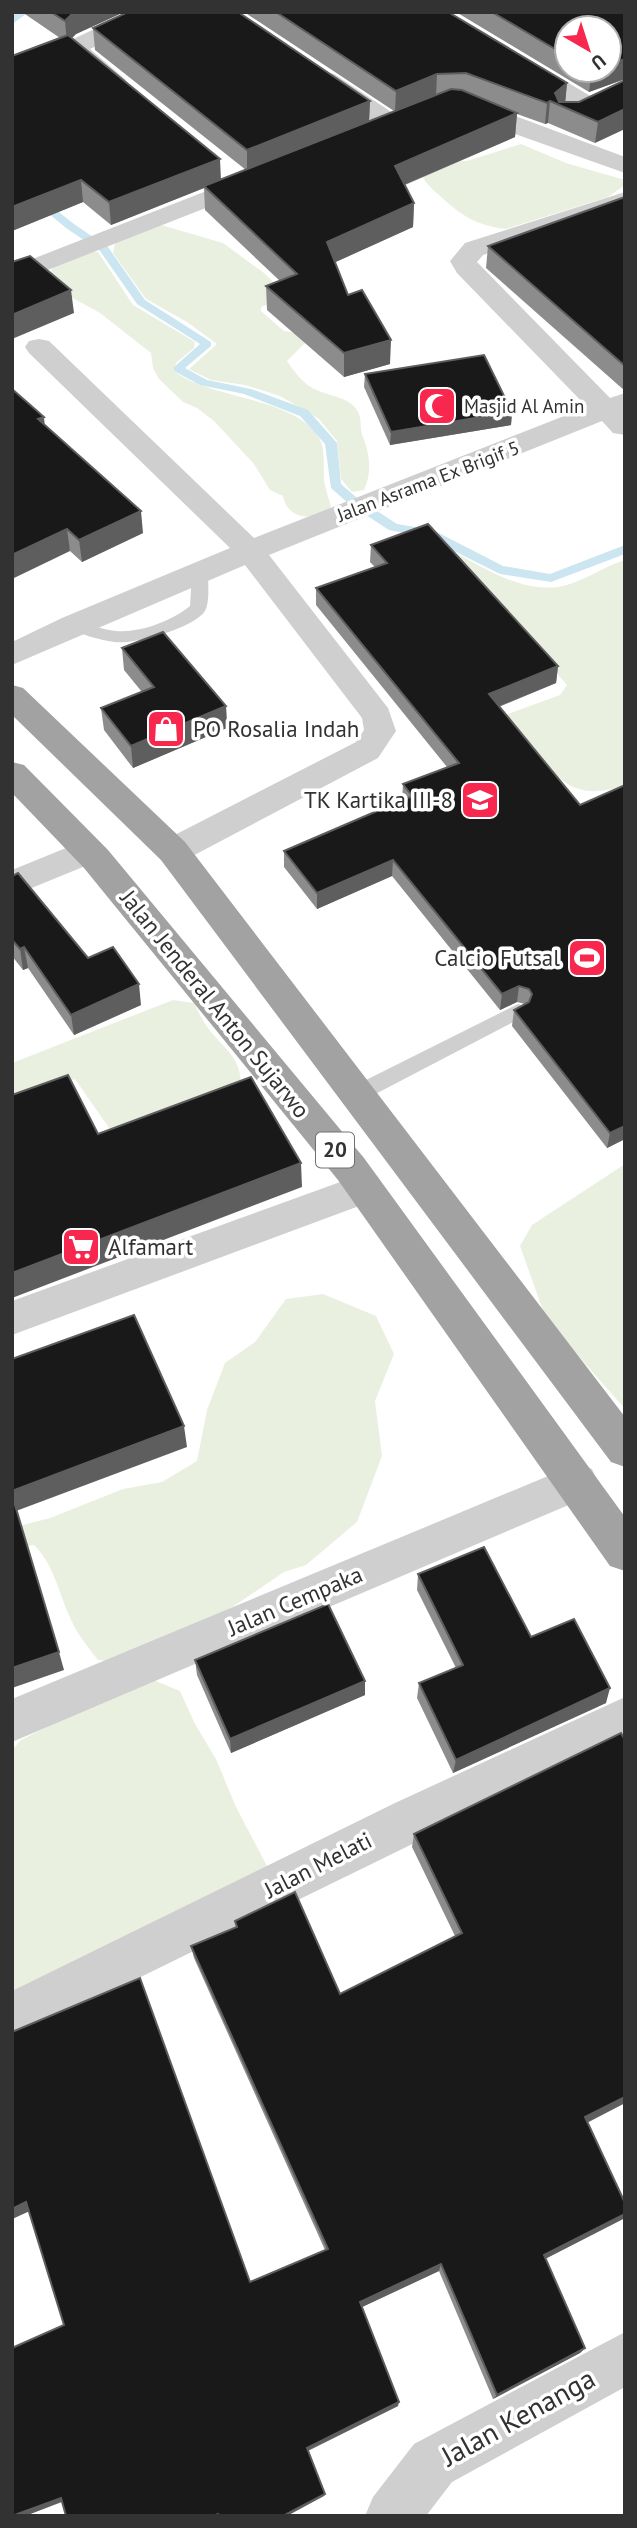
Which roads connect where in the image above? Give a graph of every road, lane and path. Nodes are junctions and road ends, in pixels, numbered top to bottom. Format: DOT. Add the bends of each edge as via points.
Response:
graph roads {
  1 [pos="150,12"];
  2 [pos="432,12"];
  3 [pos="302,65"];
  4 [pos="130,93"];
  5 [pos="446,103"];
  6 [pos="534,133"];
  7 [pos="368,134"];
  8 [pos="625,166"];
  9 [pos="223,168"];
  10 [pos="281,169"];
  11 [pos="244,184"];
  12 [pos="625,200"];
  13 [pos="12,276"];
  14 [pos="39,347"];
  15 [pos="618,414"];
  16 [pos="250,551"];
  17 [pos="12,654"];
  18 [pos="12,696"];
  19 [pos="12,773"];
  20 [pos="88,851"];
  21 [pos="173,851"];
  22 [pos="12,884"];
  23 [pos="518,1010"];
  24 [pos="357,1094"];
  25 [pos="365,1188"];
  26 [pos="12,1318"];
  27 [pos="625,1449"];
  28 [pos="577,1482"];
  29 [pos="625,1552"];
  30 [pos="625,1717"];
  31 [pos="12,1721"];
  32 [pos="12,2016"];
  33 [pos="625,2358"];
  34 [pos="392,2516"];
  1 -- 4 [label="street" via="78,48"];
  2 -- 6 [label="street" via="597,101"];
  3 -- 7 [label="street" via="404,120"];
  5 -- 6 [label="street" via="465,104"];
  6 -- 8 [label="street"];
  9 -- 11 [label="street"];
  10 -- 11 [label="street"];
  11 -- 13 [label="street"];
  12 -- 15 [label="street, Jalan Asrama Ex Brigif 5" via="474,248 463,261"];
  14 -- 16 [label="street"];
  15 -- 16 [label="street, Jalan Asrama Ex Brigif 5"];
  16 -- 17 [label="street, Jalan Asrama Ex Brigif 5"];
  16 -- 21 [label="street" via="377,716 380,732 367,750"];
  18 -- 21 [label="highway, 20"];
  19 -- 20 [label="highway, Jalan Jenderal Anton Sujarwo / 20"];
  20 -- 22 [label="street"];
  20 -- 25 [label="highway, Jalan Jenderal Anton Sujarwo / 20"];
  21 -- 24 [label="highway, 20"];
  23 -- 24 [label="lane"];
  24 -- 27 [label="highway, 20"];
  25 -- 26 [label="street"];
  25 -- 28 [label="highway, Jalan Jenderal Anton Sujarwo / 20"];
  28 -- 29 [label="highway, Jalan Jenderal Anton Sujarwo / 20"];
  28 -- 31 [label="street, Jalan Cempaka"];
  30 -- 32 [label="street, Jalan Melati"];
  33 -- 34 [label="street, Jalan Kenanga" via="433,2463"];
}
